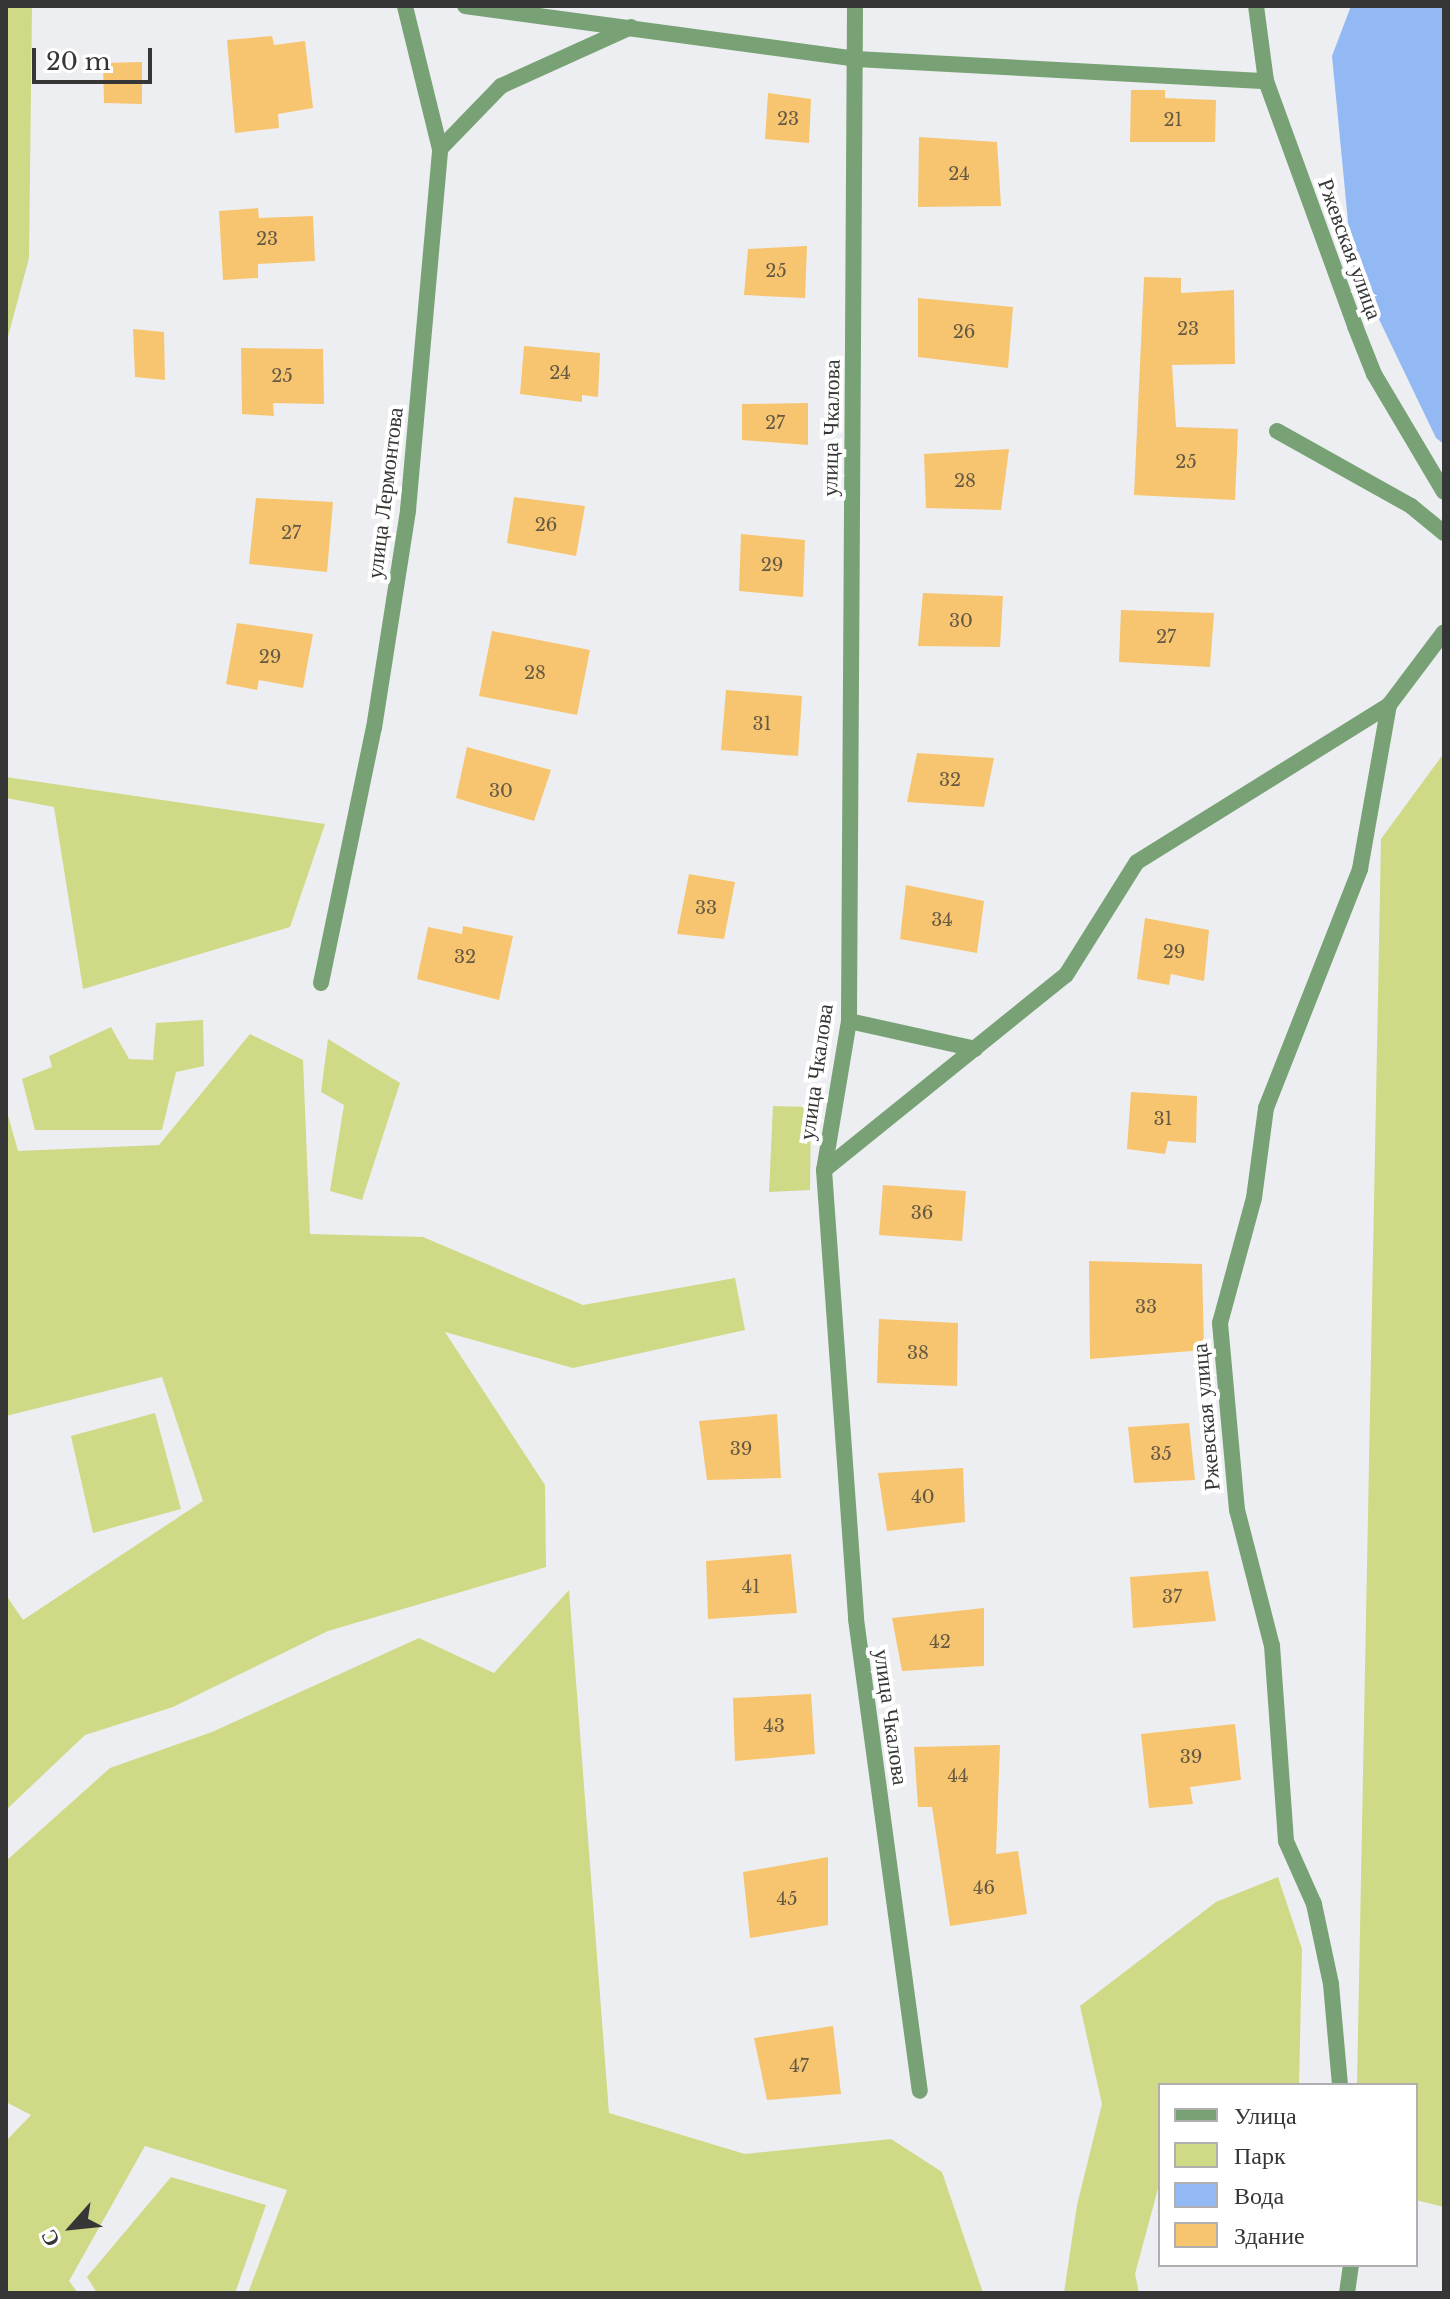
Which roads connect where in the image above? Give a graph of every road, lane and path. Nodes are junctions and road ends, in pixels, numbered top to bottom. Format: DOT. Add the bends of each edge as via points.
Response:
graph roads {
  1 [pos="405,6"];
  2 [pos="465,6"];
  3 [pos="855,6"];
  4 [pos="1256,6"];
  5 [pos="631,27"];
  6 [pos="856,59"];
  7 [pos="1266,81"];
  8 [pos="440,149"];
  9 [pos="1277,431"];
  10 [pos="1444,492"];
  11 [pos="1444,533"];
  12 [pos="1444,632"];
  13 [pos="1389,705"];
  14 [pos="321,983"];
  15 [pos="849,1021"];
  16 [pos="975,1049"];
  17 [pos="824,1170"];
  18 [pos="1340,2083"];
  19 [pos="920,2091"];
  20 [pos="1351,2267"];
  21 [pos="1347,2293"];
  1 -- 8 [label="street, улица Лермонтова"];
  2 -- 5 [label="street"];
  3 -- 6 [label="street, улица Чкалова"];
  4 -- 7 [label="street, Ржевская улица"];
  5 -- 6 [label="street"];
  5 -- 8 [label="street" via="501,86"];
  6 -- 7 [label="street"];
  6 -- 15 [label="street, улица Чкалова"];
  7 -- 10 [label="street, Ржевская улица" via="1374,374"];
  8 -- 14 [label="street, улица Лермонтова" via="408,510 374,728"];
  9 -- 11 [label="street" via="1411,506"];
  12 -- 13 [label="street, Ржевская улица"];
  13 -- 16 [label="street" via="1137,862 1066,975"];
  13 -- 18 [label="street, Ржевская улица" via="1360,869 1266,1108 1254,1198 1220,1323 1237,1510 1272,1646 1286,1841 1314,1904 1331,1984"];
  15 -- 16 [label="street"];
  15 -- 17 [label="street, улица Чкалова"];
  16 -- 17 [label="street"];
  17 -- 19 [label="street, улица Чкалова" via="856,1619"];
  20 -- 21 [label="street"];
}
